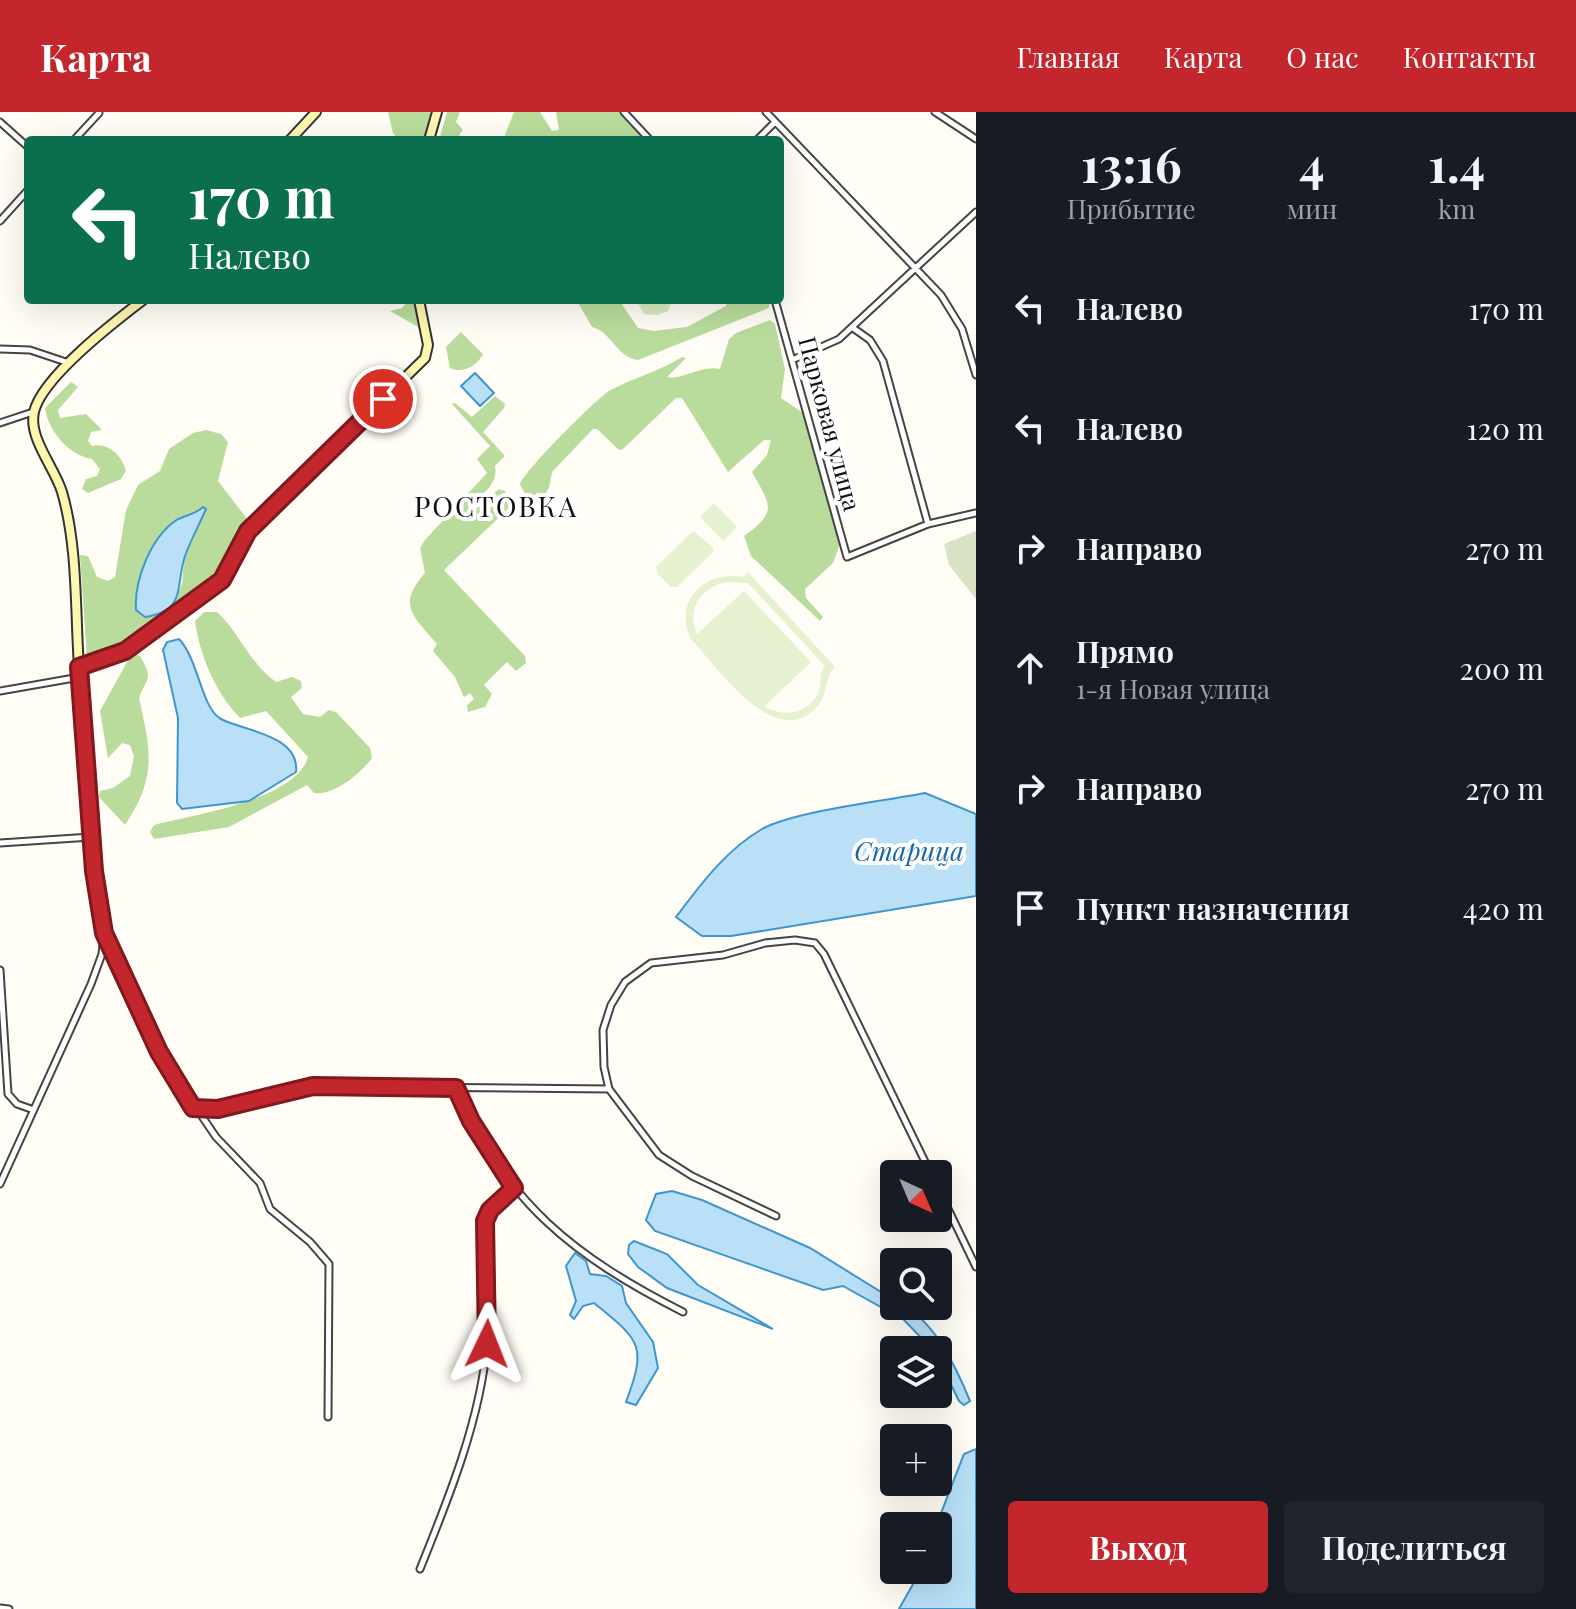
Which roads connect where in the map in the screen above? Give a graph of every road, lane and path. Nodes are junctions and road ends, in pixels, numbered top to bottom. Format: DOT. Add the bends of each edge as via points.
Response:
graph roads {
  1 [pos="316,112"];
  2 [pos="437,112"];
  3 [pos="624,112"];
  4 [pos="766,112"];
  5 [pos="935,112"];
  6 [pos="99,113"];
  7 [pos="0,122"];
  8 [pos="775,122"];
  9 [pos="78,136"];
  10 [pos="294,136"];
  11 [pos="430,136"];
  12 [pos="646,136"];
  13 [pos="761,136"];
  14 [pos="976,139"];
  15 [pos="24,143"];
  16 [pos="24,194"];
  17 [pos="976,212"];
  18 [pos="0,221"];
  19 [pos="917,269"];
  20 [pos="138,304"];
  21 [pos="420,304"];
  22 [pos="776,304"];
  23 [pos="853,328"];
  24 [pos="0,349"];
  25 [pos="792,360"];
  26 [pos="70,363"];
  27 [pos="976,375"];
  28 [pos="34,412"];
  29 [pos="0,423"];
  30 [pos="976,513"];
  31 [pos="928,524"];
  32 [pos="80,672"];
  33 [pos="0,691"];
  34 [pos="91,837"];
  35 [pos="0,843"];
  36 [pos="104,933"];
  37 [pos="0,970"];
  38 [pos="456,1088"];
  39 [pos="609,1089"];
  40 [pos="31,1109"];
  41 [pos="198,1111"];
  42 [pos="924,1160"];
  43 [pos="0,1184"];
  44 [pos="514,1188"];
  45 [pos="776,1216"];
  46 [pos="952,1217"];
  47 [pos="976,1267"];
  48 [pos="683,1312"];
  49 [pos="328,1417"];
  50 [pos="420,1569"];
  51 [pos="0,1608"];
  52 [pos="9,1609"];
  1 -- 10 [label="street"];
  2 -- 11 [label="street"];
  3 -- 12 [label="street"];
  4 -- 8 [label="street"];
  5 -- 14 [label="street"];
  6 -- 9 [label="street"];
  7 -- 15 [label="street"];
  8 -- 13 [label="street"];
  8 -- 19 [label="street"];
  16 -- 18 [label="street"];
  17 -- 19 [label="street"];
  19 -- 23 [label="street"];
  19 -- 27 [label="street" via="955,315"];
  20 -- 26 [label="street" via="99,332"];
  21 -- 32 [label="street" via="428,345 425,358 248,531 222,580 134,646"];
  22 -- 25 [label="street, Парковая улица"];
  23 -- 25 [label="street" via="825,349"];
  23 -- 31 [label="street" via="877,348 883,361"];
  24 -- 26 [label="street" via="30,350"];
  25 -- 31 [label="street, Парковая улица" via="847,557"];
  26 -- 28 [label="street"];
  28 -- 29 [label="street"];
  28 -- 32 [label="street" via="38,439 58,480 67,517"];
  30 -- 31 [label="street"];
  32 -- 33 [label="street"];
  32 -- 34 [label="street"];
  34 -- 35 [label="street"];
  34 -- 36 [label="street"];
  36 -- 40 [label="street" via="91,984"];
  36 -- 41 [label="street" via="159,1052"];
  37 -- 40 [label="street" via="8,1094"];
  38 -- 39 [label="street"];
  38 -- 41 [label="street" via="313,1086"];
  38 -- 44 [label="street"];
  39 -- 42 [label="street" via="602,1047 606,1017 625,982 641,968 662,959 808,940 824,954"];
  39 -- 45 [label="street" via="666,1161"];
  40 -- 43 [label="street"];
  41 -- 49 [label="street" via="260,1183 270,1209 329,1264"];
  44 -- 48 [label="street" via="538,1217 580,1250"];
  44 -- 50 [label="street" via="485,1221 489,1295 482,1373 443,1511"];
  46 -- 47 [label="street"];
  51 -- 52 [label="street"];
}
